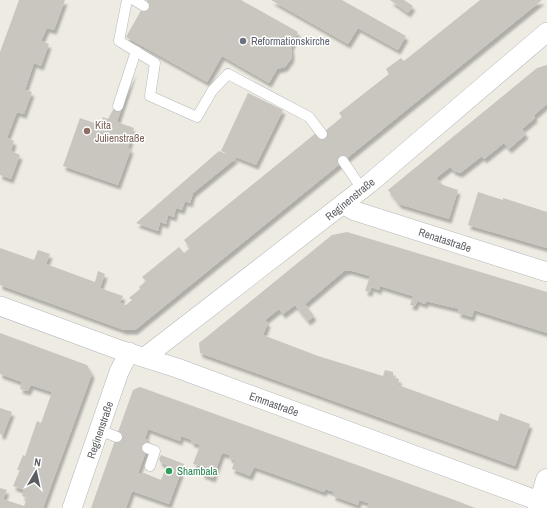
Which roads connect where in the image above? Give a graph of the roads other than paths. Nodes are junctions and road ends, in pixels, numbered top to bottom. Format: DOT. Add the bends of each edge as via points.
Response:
graph roads {
  1 [pos="127,0"];
  2 [pos="134,0"];
  3 [pos="144,6"];
  4 [pos="543,40"];
  5 [pos="136,51"];
  6 [pos="118,106"];
  7 [pos="322,134"];
  8 [pos="343,161"];
  9 [pos="362,189"];
  10 [pos="343,204"];
  11 [pos="547,272"];
  12 [pos="0,306"];
  13 [pos="137,355"];
  14 [pos="147,448"];
  15 [pos="150,466"];
  16 [pos="547,480"];
  17 [pos="542,504"];
  18 [pos="72,508"];
  1 -- 5 [label="lane" via="119,41"];
  2 -- 3 [label="lane"];
  4 -- 9 [label="street, Reginenstraße"];
  5 -- 6 [label="lane"];
  5 -- 7 [label="lane" via="155,63 150,96 163,102 197,117 212,91 228,74 308,117"];
  8 -- 9 [label="lane"];
  9 -- 10 [label="street, Reginenstraße"];
  10 -- 11 [label="street, Renatastraße" via="355,212"];
  10 -- 13 [label="street, Reginenstraße"];
  12 -- 13 [label="street, Emmastraße"];
  13 -- 17 [label="street, Emmastraße"];
  13 -- 18 [label="street, Reginenstraße" via="119,372 108,433"];
  14 -- 15 [label="lane" via="155,451"];
  16 -- 17 [label="street"];
}
